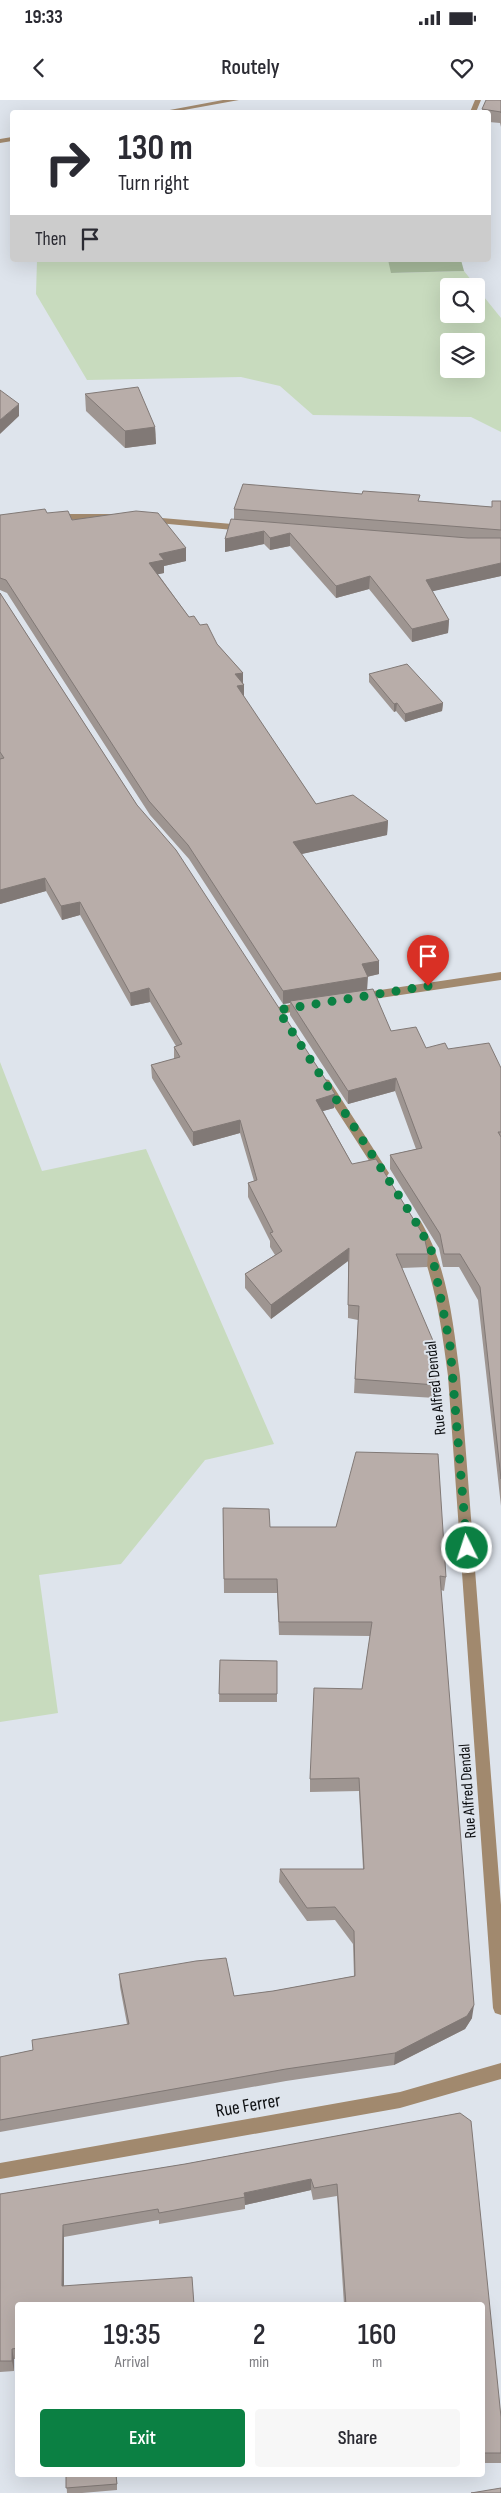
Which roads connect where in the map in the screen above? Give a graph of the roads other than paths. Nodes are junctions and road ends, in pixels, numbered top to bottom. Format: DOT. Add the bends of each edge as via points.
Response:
graph roads {
  1 [pos="236,100"];
  2 [pos="175,110"];
  3 [pos="49,517"];
  4 [pos="118,518"];
  5 [pos="138,519"];
  6 [pos="256,529"];
  7 [pos="501,976"];
  8 [pos="348,998"];
  9 [pos="319,1003"];
  10 [pos="278,1010"];
  11 [pos="317,1070"];
  12 [pos="389,1182"];
  13 [pos="410,1214"];
  14 [pos="501,2008"];
  15 [pos="501,2071"];
  16 [pos="0,2171"];
  1 -- 2 [label="street"];
  3 -- 4 [label="street"];
  5 -- 6 [label="street"];
  7 -- 8 [label="street"];
  9 -- 10 [label="street"];
  11 -- 12 [label="street"];
  13 -- 14 [label="street, Rue Alfred Dendal" via="431,1249 454,1376"];
  15 -- 16 [label="street, Rue Ferrer" via="400,2100"];
}
